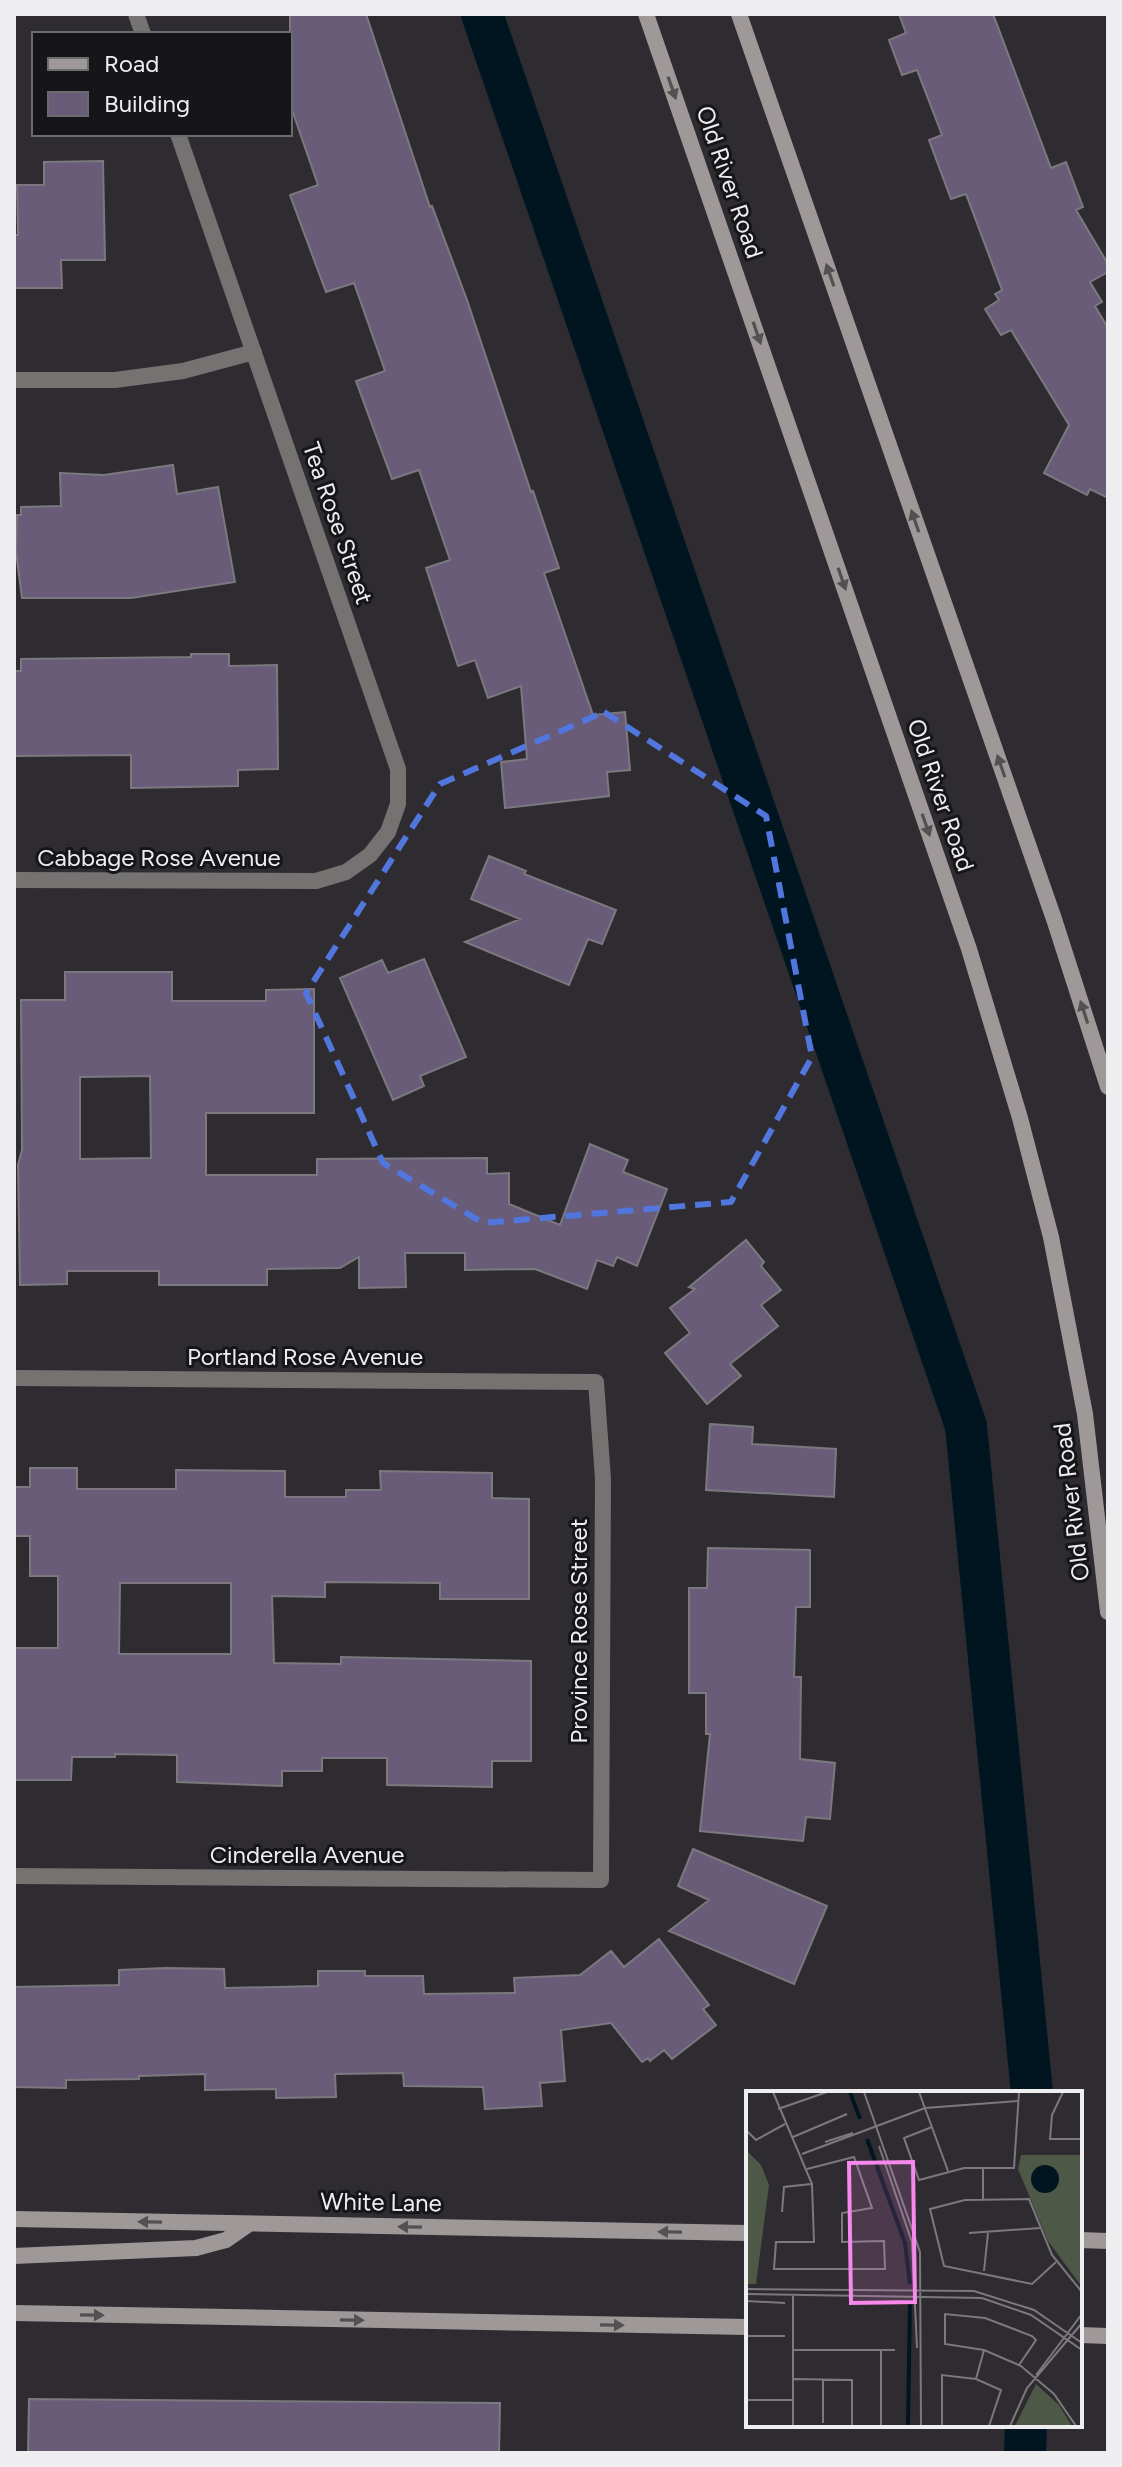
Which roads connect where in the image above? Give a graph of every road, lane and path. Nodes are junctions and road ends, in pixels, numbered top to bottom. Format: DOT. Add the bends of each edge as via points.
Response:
graph roads {
  1 [pos="646,14"];
  2 [pos="739,14"];
  3 [pos="179,136"];
  4 [pos="254,352"];
  5 [pos="14,380"];
  6 [pos="14,880"];
  7 [pos="303,882"];
  8 [pos="1108,1087"];
  9 [pos="14,1378"];
  10 [pos="596,1382"];
  11 [pos="1108,1612"];
  12 [pos="14,1876"];
  13 [pos="601,1880"];
  14 [pos="14,2219"];
  15 [pos="249,2224"];
  16 [pos="746,2233"];
  17 [pos="1082,2240"];
  18 [pos="1108,2241"];
  19 [pos="14,2256"];
  20 [pos="14,2313"];
  21 [pos="746,2327"];
  22 [pos="1082,2335"];
  23 [pos="1108,2336"];
  1 -- 11 [label="main road, Old River Road, one-way" via="969,949 1020,1118 1051,1237 1085,1414"];
  8 -- 2 [label="main road, one-way" via="1049,903"];
  3 -- 4 [label="street, Tea Rose Street"];
  4 -- 5 [label="street" via="183,371 115,380"];
  4 -- 7 [label="street, Tea Rose Street" via="398,769 398,804 388,832 370,855 346,872"];
  6 -- 7 [label="street, Cabbage Rose Avenue"];
  9 -- 10 [label="street, Portland Rose Avenue"];
  10 -- 13 [label="street, Province Rose Street" via="603,1479"];
  12 -- 13 [label="street, Cinderella Avenue"];
  15 -- 14 [label="main road, White Lane, one-way"];
  16 -- 15 [label="main road, White Lane, one-way"];
  15 -- 19 [label="main road" via="226,2240 196,2248"];
  17 -- 18 [label="main road"];
  20 -- 21 [label="main road, one-way"];
  22 -- 23 [label="main road"];
}
